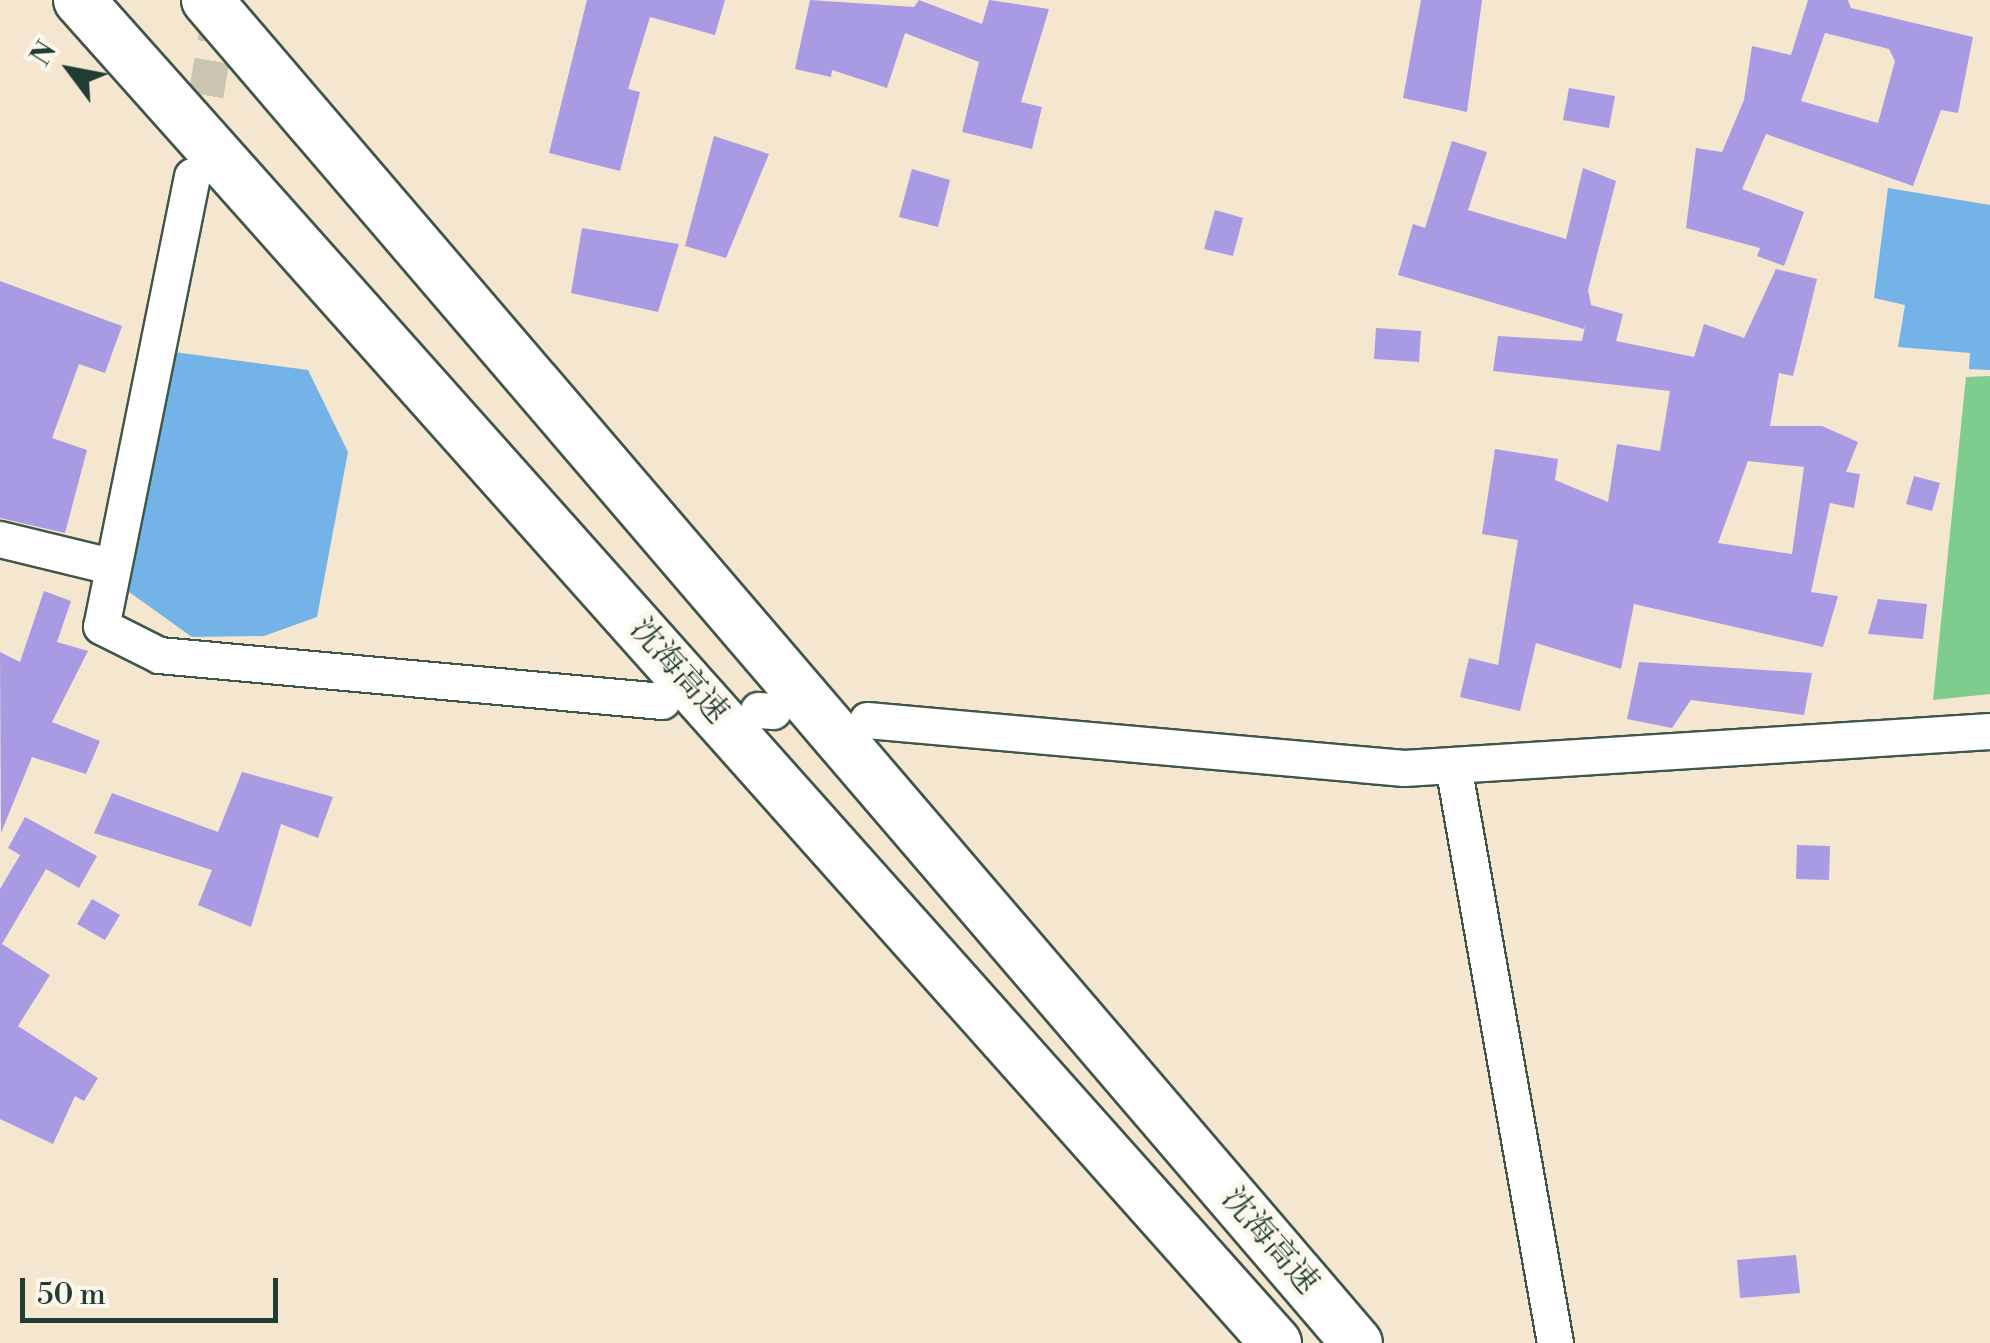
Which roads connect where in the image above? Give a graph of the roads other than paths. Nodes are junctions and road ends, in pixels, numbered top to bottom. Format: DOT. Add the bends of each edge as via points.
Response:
graph roads {
  1 [pos="79,0"];
  2 [pos="208,0"];
  3 [pos="192,176"];
  4 [pos="0,539"];
  5 [pos="107,565"];
  6 [pos="662,701"];
  7 [pos="867,720"];
  8 [pos="1990,732"];
  9 [pos="1452,765"];
  10 [pos="1276,1343"];
  11 [pos="1357,1343"];
  12 [pos="1555,1343"];
  1 -- 10 [label="highway, 沈海高速"];
  2 -- 11 [label="highway, 沈海高速"];
  3 -- 5 [label="street"];
  4 -- 5 [label="street"];
  5 -- 6 [label="street" via="101,626 159,656"];
  7 -- 9 [label="street"];
  8 -- 9 [label="street"];
  9 -- 12 [label="street"];
}
